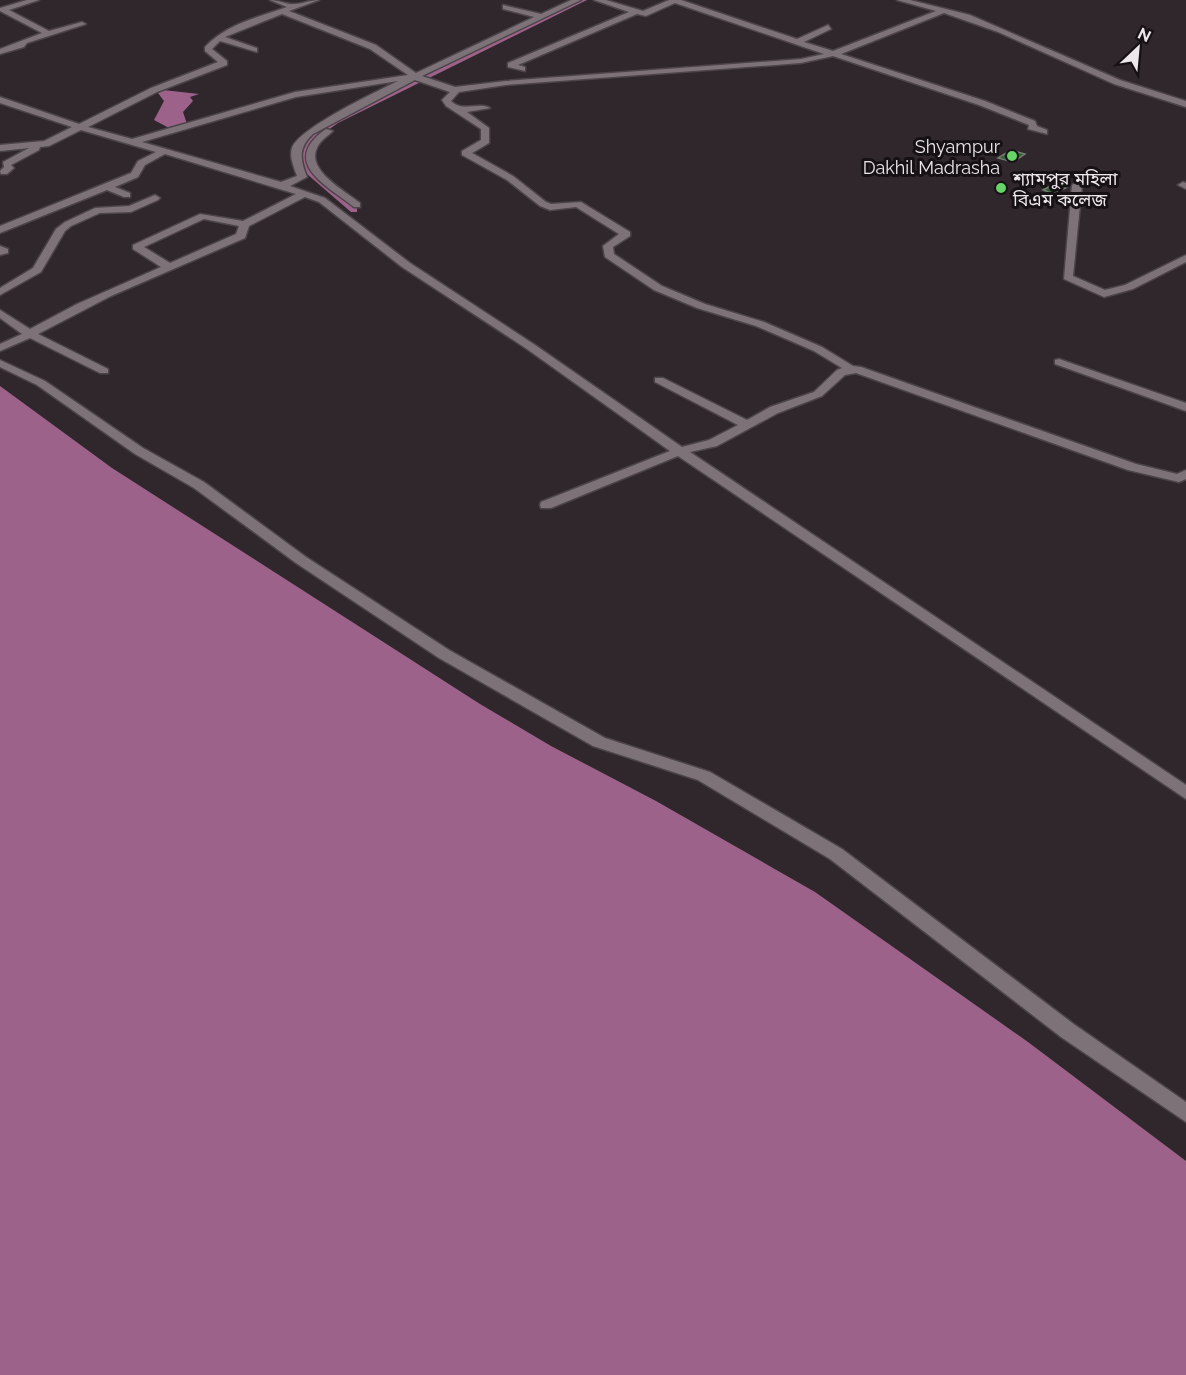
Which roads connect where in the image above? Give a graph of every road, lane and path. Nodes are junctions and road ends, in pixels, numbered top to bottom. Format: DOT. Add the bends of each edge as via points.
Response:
graph roads {
  1 [pos="35,0"];
  2 [pos="274,0"];
  3 [pos="315,0"];
  4 [pos="577,0"];
  5 [pos="588,0"];
  6 [pos="598,0"];
  7 [pos="675,0"];
  8 [pos="901,0"];
  9 [pos="294,7"];
  10 [pos="506,8"];
  11 [pos="2,11"];
  12 [pos="282,11"];
  13 [pos="944,11"];
  14 [pos="636,12"];
  15 [pos="542,17"];
  16 [pos="82,24"];
  17 [pos="828,27"];
  18 [pos="49,34"];
  19 [pos="515,36"];
  20 [pos="219,38"];
  21 [pos="797,42"];
  22 [pos="0,44"];
  23 [pos="11,48"];
  24 [pos="254,50"];
  25 [pos="0,52"];
  26 [pos="833,54"];
  27 [pos="522,69"];
  28 [pos="425,79"];
  29 [pos="454,90"];
  30 [pos="0,100"];
  31 [pos="1186,104"];
  32 [pos="486,108"];
  33 [pos="456,109"];
  34 [pos="343,119"];
  35 [pos="83,128"];
  36 [pos="1044,132"];
  37 [pos="134,142"];
  38 [pos="41,145"];
  39 [pos="0,148"];
  40 [pos="165,151"];
  41 [pos="1,172"];
  42 [pos="283,185"];
  43 [pos="1077,185"];
  44 [pos="108,187"];
  45 [pos="306,193"];
  46 [pos="128,195"];
  47 [pos="155,198"];
  48 [pos="357,205"];
  49 [pos="244,224"];
  50 [pos="2,228"];
  51 [pos="1186,258"];
  52 [pos="167,266"];
  53 [pos="0,292"];
  54 [pos="0,313"];
  55 [pos="30,334"];
  56 [pos="0,348"];
  57 [pos="1059,362"];
  58 [pos="0,363"];
  59 [pos="849,368"];
  60 [pos="104,371"];
  61 [pos="659,380"];
  62 [pos="1186,407"];
  63 [pos="748,424"];
  64 [pos="680,451"];
  65 [pos="1186,474"];
  66 [pos="546,506"];
  67 [pos="1186,793"];
  68 [pos="1186,1113"];
  1 -- 11 [label="street"];
  2 -- 9 [label="street"];
  3 -- 9 [label="street"];
  4 -- 15 [label="street"];
  5 -- 19 [label="street"];
  6 -- 14 [label="street"];
  7 -- 14 [label="street" via="643,14"];
  7 -- 21 [label="street"];
  8 -- 13 [label="street"];
  9 -- 12 [label="street"];
  10 -- 15 [label="street"];
  11 -- 18 [label="street"];
  12 -- 20 [label="street"];
  12 -- 28 [label="street" via="374,47"];
  13 -- 26 [label="street"];
  13 -- 31 [label="street" via="1001,30 1117,82"];
  14 -- 27 [label="street" via="511,65"];
  15 -- 28 [label="street"];
  16 -- 18 [label="street"];
  17 -- 21 [label="street"];
  18 -- 23 [label="street"];
  20 -- 24 [label="street"];
  20 -- 35 [label="street" via="208,49 224,63 154,90"];
  21 -- 26 [label="street"];
  22 -- 23 [label="street"];
  23 -- 25 [label="street"];
  26 -- 29 [label="street" via="801,61"];
  26 -- 36 [label="street" via="981,103 1032,123"];
  28 -- 29 [label="street"];
  28 -- 34 [label="street"];
  28 -- 34 [label="street"];
  28 -- 37 [label="street" via="295,95"];
  29 -- 33 [label="street" via="446,100"];
  30 -- 35 [label="street"];
  32 -- 33 [label="street"];
  33 -- 59 [label="street" via="485,128 486,141 465,153 510,178 543,204 578,204 608,221 626,234 608,246 609,255 649,282 701,306 770,328"];
  34 -- 42 [label="street" via="302,139 295,155 302,177"];
  34 -- 48 [label="street" via="315,140 309,161 313,170"];
  35 -- 37 [label="street"];
  35 -- 38 [label="street"];
  37 -- 40 [label="street"];
  38 -- 39 [label="street"];
  38 -- 41 [label="street" via="6,164 9,168"];
  40 -- 42 [label="street"];
  40 -- 44 [label="street" via="141,162 135,175"];
  42 -- 45 [label="street"];
  43 -- 51 [label="street" via="1068,277 1104,294 1129,287"];
  44 -- 46 [label="street"];
  44 -- 50 [label="street"];
  45 -- 49 [label="street"];
  45 -- 64 [label="street" via="340,212 365,236 406,265"];
  47 -- 53 [label="street" via="131,209 98,210 68,224 61,229 37,270"];
  49 -- 52 [label="street" via="241,236"];
  49 -- 52 [label="street" via="203,216 137,247"];
  52 -- 55 [label="street"];
  54 -- 55 [label="street"];
  55 -- 56 [label="street"];
  55 -- 60 [label="street"];
  57 -- 62 [label="street"];
  58 -- 68 [label="street" via="41,383 139,451 199,485 301,560 444,654 599,742 704,776 836,854 1060,1024"];
  59 -- 63 [label="street" via="818,394"];
  59 -- 65 [label="street" via="1132,467 1179,478"];
  61 -- 63 [label="street"];
  63 -- 64 [label="street" via="713,444"];
  64 -- 66 [label="street"];
  64 -- 67 [label="street"];
}
